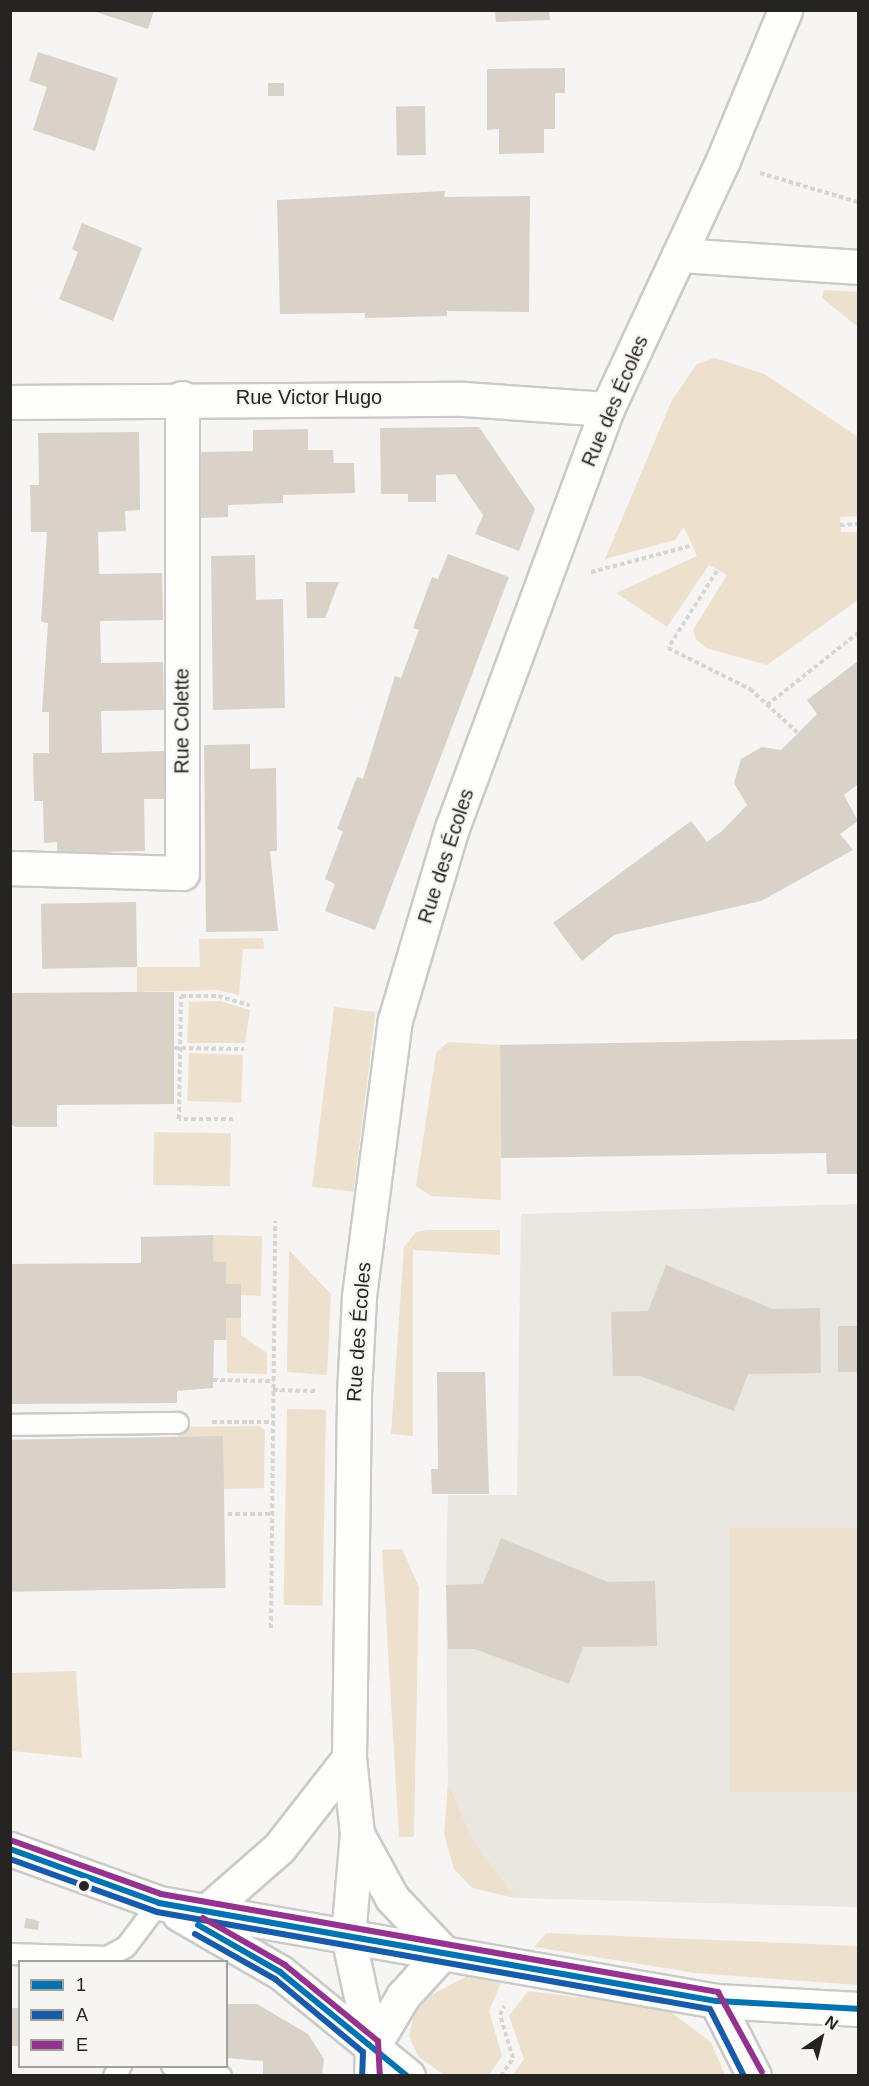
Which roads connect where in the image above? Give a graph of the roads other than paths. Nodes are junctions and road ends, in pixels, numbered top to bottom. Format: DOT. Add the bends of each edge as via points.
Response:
graph roads {
  1 [pos="785,10"];
  2 [pos="679,255"];
  3 [pos="858,267"];
  4 [pos="182,398"];
  5 [pos="10,402"];
  6 [pos="607,409"];
  7 [pos="10,868"];
  8 [pos="178,1423"];
  9 [pos="10,1425"];
  10 [pos="349,1758"];
  11 [pos="357,1834"];
  12 [pos="10,1849"];
  13 [pos="159,1903"];
  14 [pos="207,1911"];
  15 [pos="348,1936"];
  16 [pos="443,1953"];
  17 [pos="10,1954"];
  18 [pos="716,2001"];
  19 [pos="858,2009"];
  20 [pos="371,2062"];
  21 [pos="177,2068"];
  22 [pos="221,2076"];
  23 [pos="408,2076"];
  24 [pos="754,2076"];
  1 -- 2 [label="street, Rue des Écoles"];
  2 -- 3 [label="street"];
  2 -- 6 [label="street, Rue des Écoles"];
  4 -- 5 [label="street, Rue Victor Hugo"];
  4 -- 6 [label="street, Rue Victor Hugo" via="464,399"];
  4 -- 7 [label="street, Rue Colette" via="182,873"];
  6 -- 10 [label="street, Rue des Écoles" via="452,828 395,1020 359,1296"];
  8 -- 9 [label="lane"];
  10 -- 11 [label="street, Rue des Écoles"];
  10 -- 14 [label="street" via="279,1848"];
  11 -- 15 [label="street, Rue des Écoles"];
  11 -- 16 [label="street, Rue des Écoles" via="392,1898"];
  12 -- 13 [label="street"];
  13 -- 14 [label="street"];
  13 -- 17 [label="lane" via="126,1947 107,1957"];
  13 -- 20 [label="street" via="280,1972"];
  14 -- 15 [label="street"];
  15 -- 16 [label="street"];
  15 -- 20 [label="street, Rue des Écoles"];
  16 -- 18 [label="street"];
  16 -- 20 [label="street" via="403,1996"];
  18 -- 19 [label="street"];
  18 -- 24 [label="street"];
  20 -- 23 [label="street"];
  21 -- 22 [label="lane"];
}
